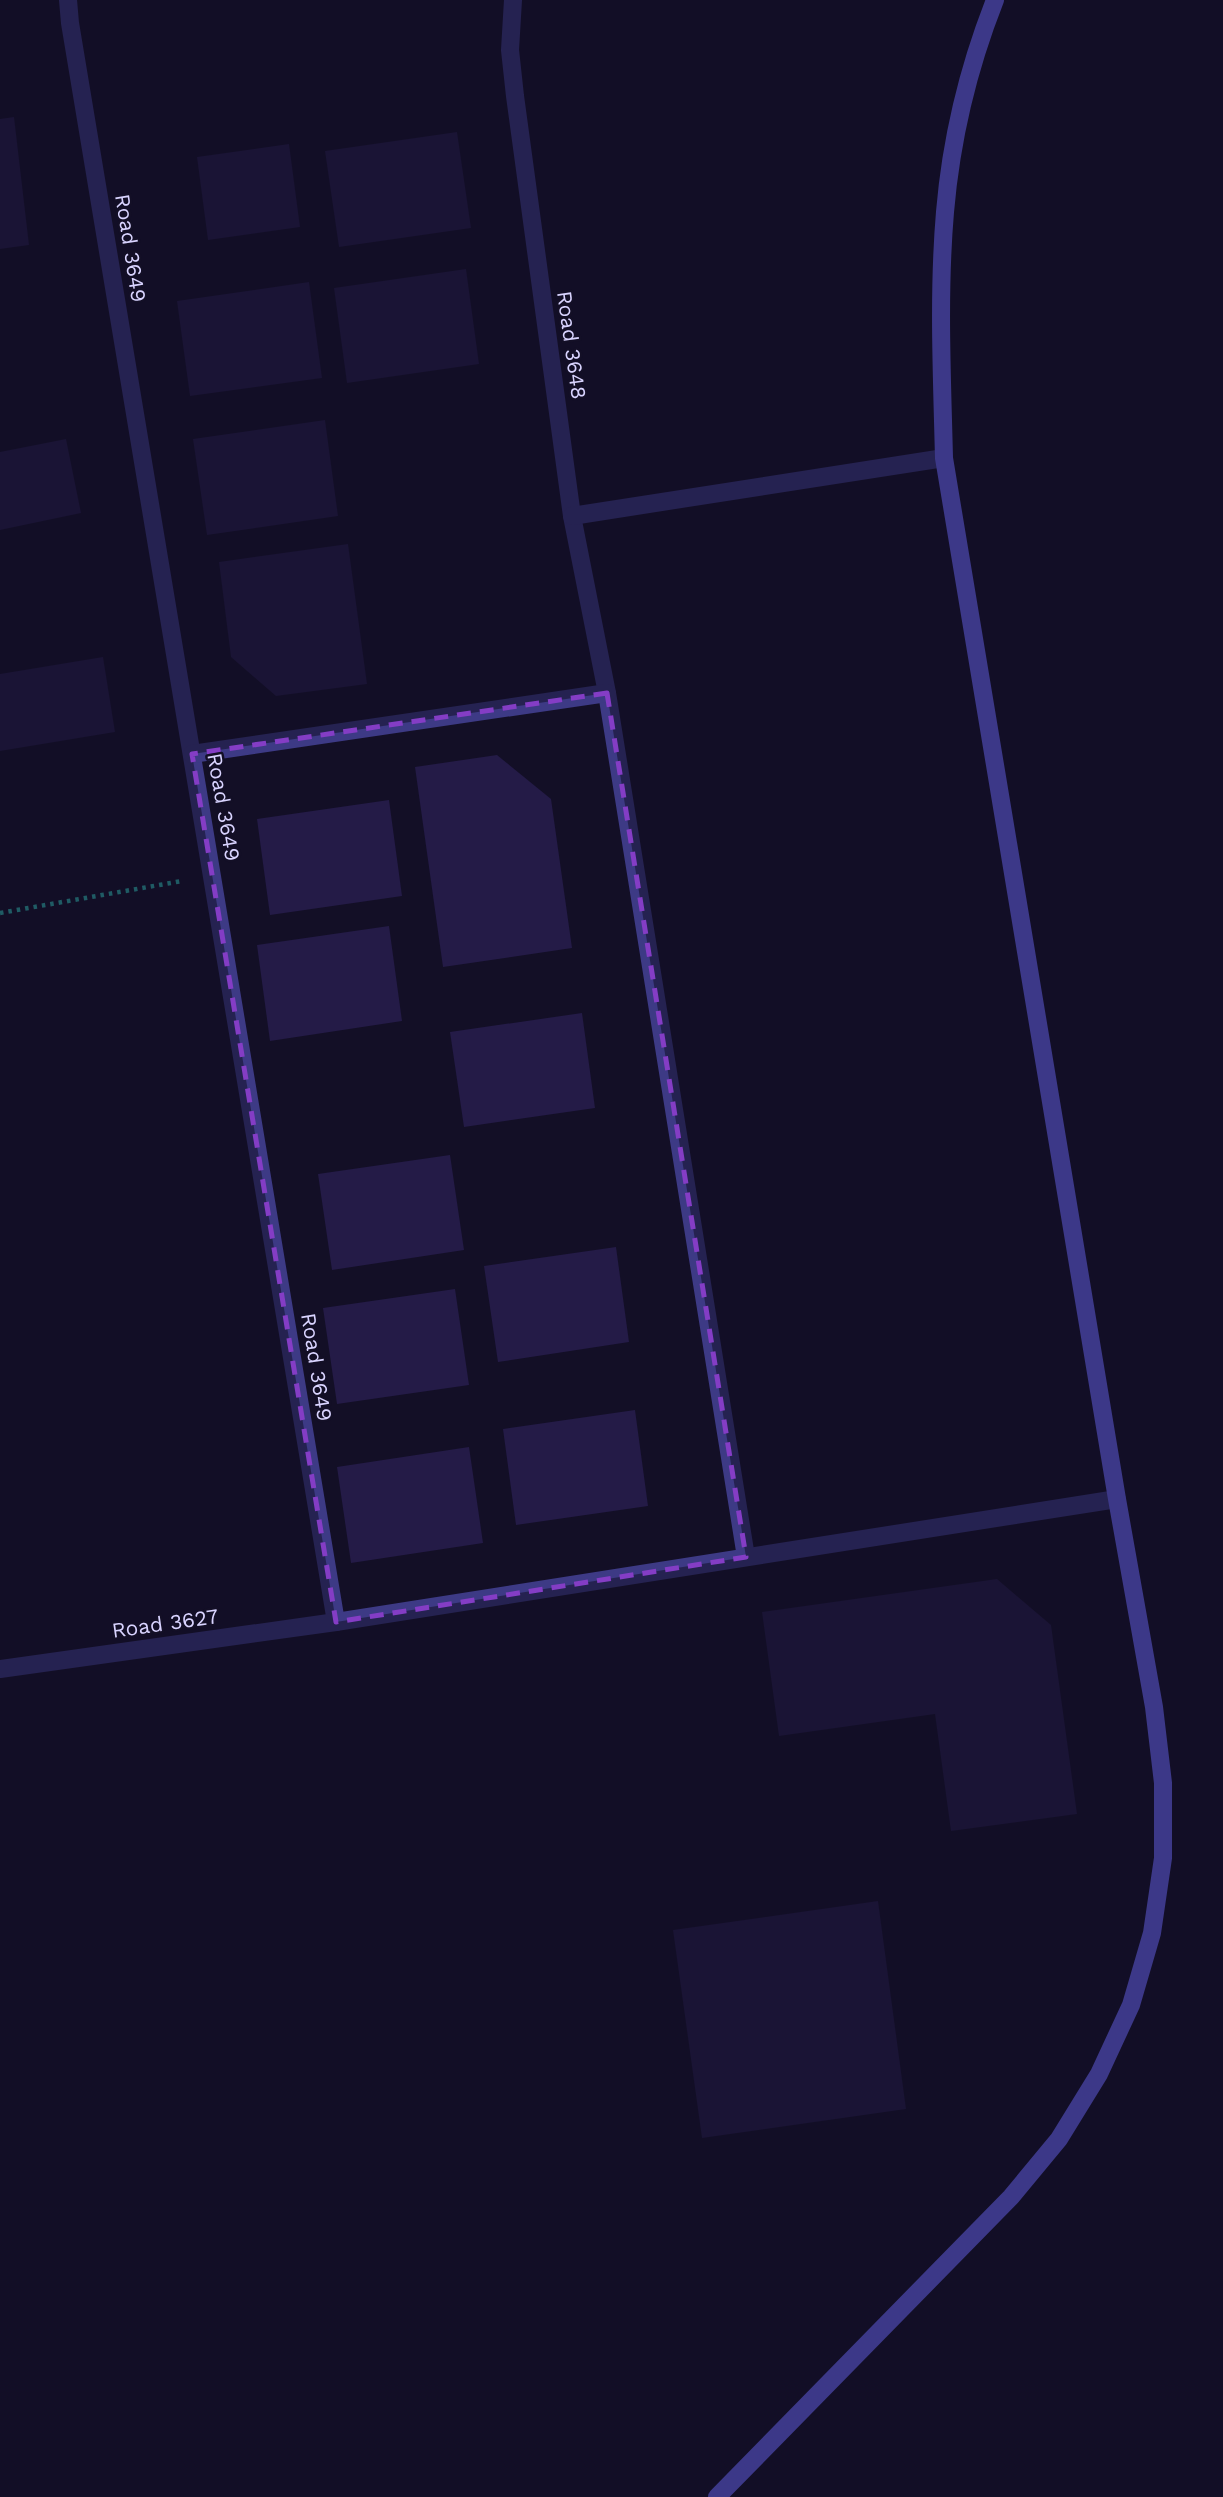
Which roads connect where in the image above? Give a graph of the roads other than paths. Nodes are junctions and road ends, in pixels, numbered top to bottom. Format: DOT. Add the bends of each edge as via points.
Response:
graph roads {
  1 [pos="68,0"];
  2 [pos="513,0"];
  3 [pos="995,0"];
  4 [pos="944,458"];
  5 [pos="572,516"];
  6 [pos="607,693"];
  7 [pos="192,754"];
  8 [pos="1117,1499"];
  9 [pos="746,1558"];
  10 [pos="336,1622"];
  11 [pos="0,1669"];
  12 [pos="717,2497"];
  1 -- 7 [label="street, Road 3649"];
  2 -- 5 [label="street, Road 3648" via="510,50 515,96"];
  3 -- 4 [label="street" via="959,119 945,210 941,303"];
  4 -- 5 [label="street"];
  4 -- 8 [label="street"];
  5 -- 6 [label="street, Road 3648"];
  6 -- 7 [label="street"];
  6 -- 9 [label="street, Road 3648"];
  7 -- 10 [label="street, Road 3649"];
  8 -- 9 [label="street, Road 3627"];
  8 -- 12 [label="street" via="1163,1783 1163,1858 1152,1933 1130,2005 1099,2074 1043,2159"];
  9 -- 10 [label="street, Road 3627"];
  10 -- 11 [label="street, Road 3627"];
}
